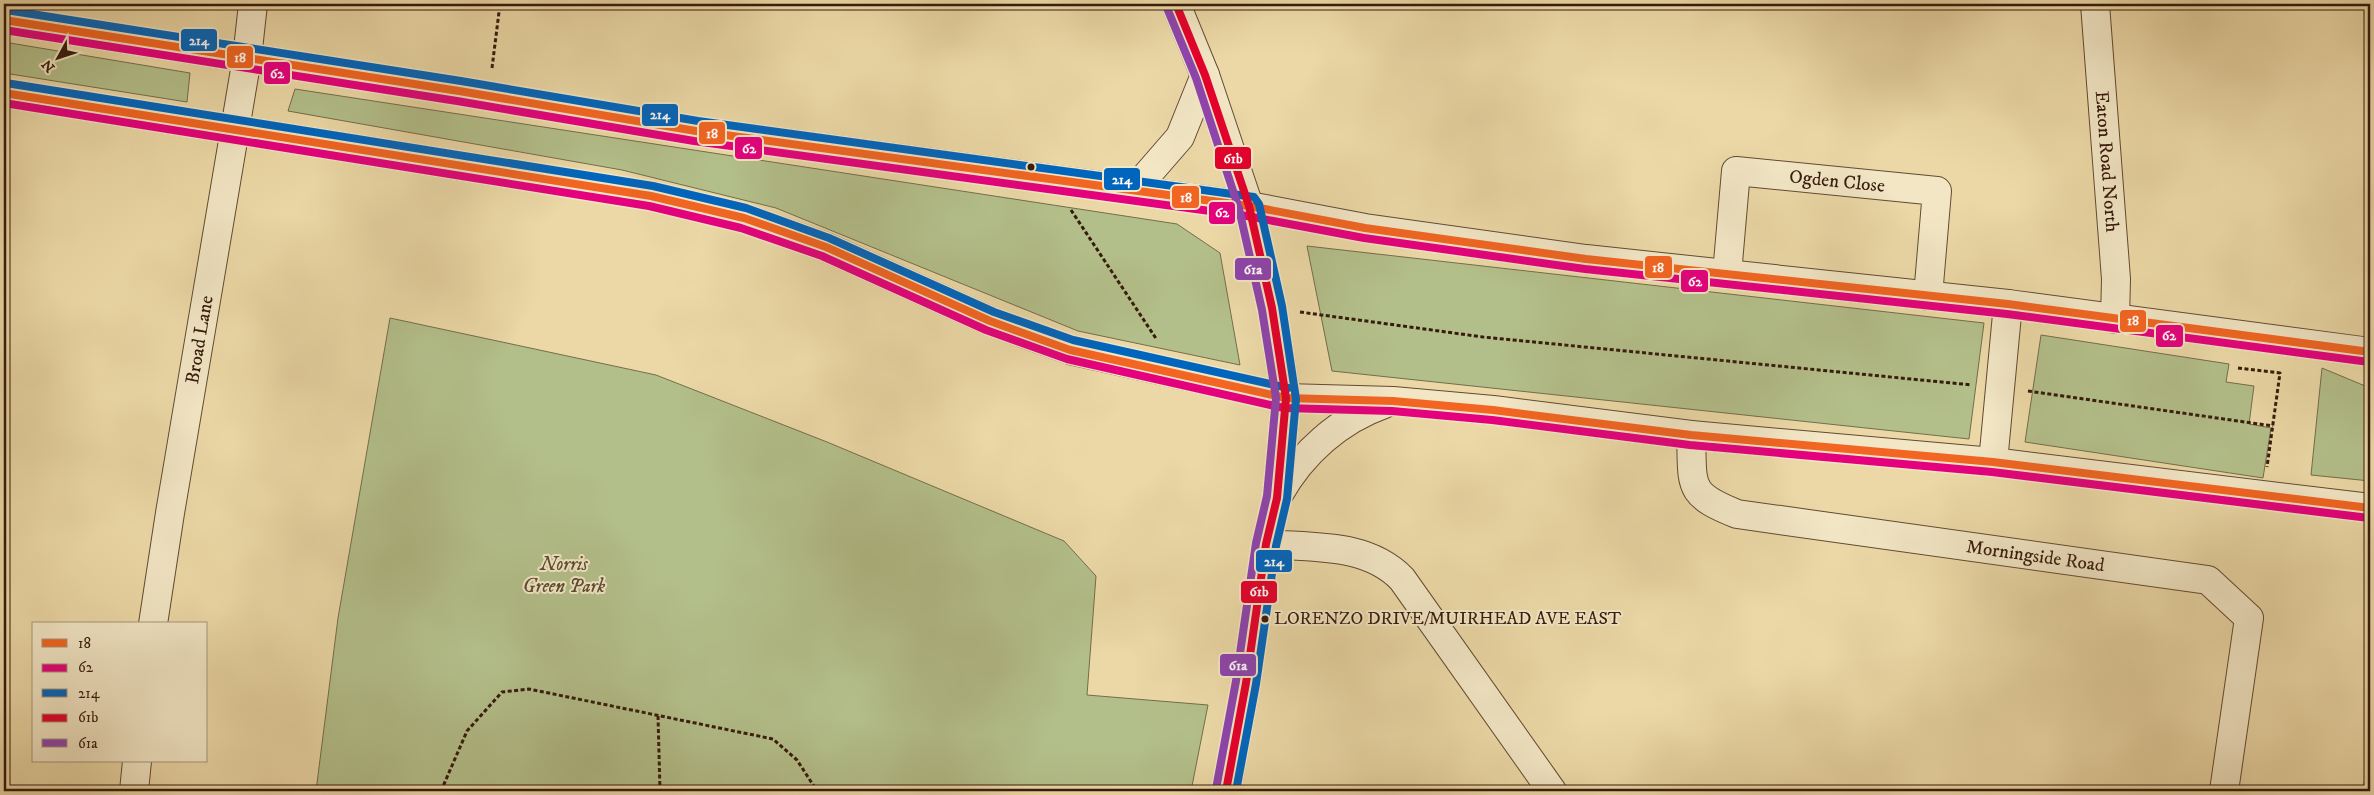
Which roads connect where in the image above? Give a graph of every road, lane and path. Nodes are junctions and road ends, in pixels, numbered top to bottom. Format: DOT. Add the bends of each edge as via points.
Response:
graph roads {
  1 [pos="252,4"];
  2 [pos="500,4"];
  3 [pos="1176,4"];
  4 [pos="2095,4"];
  5 [pos="4,20"];
  6 [pos="247,58"];
  7 [pos="1204,75"];
  8 [pos="4,94"];
  9 [pos="488,96"];
  10 [pos="235,130"];
  11 [pos="1049,178"];
  12 [pos="1134,190"];
  13 [pos="1249,206"];
  14 [pos="1727,274"];
  15 [pos="1928,296"];
  16 [pos="2008,304"];
  17 [pos="1272,308"];
  18 [pos="2115,319"];
  19 [pos="2370,352"];
  20 [pos="2238,368"];
  21 [pos="1181,376"];
  22 [pos="2001,388"];
  23 [pos="1286,398"];
  24 [pos="1393,401"];
  25 [pos="2273,426"];
  26 [pos="1691,435"];
  27 [pos="1993,462"];
  28 [pos="2267,471"];
  29 [pos="1277,498"];
  30 [pos="2370,508"];
  31 [pos="1266,544"];
  32 [pos="153,622"];
  33 [pos="658,716"];
  34 [pos="137,762"];
  35 [pos="134,791"];
  36 [pos="441,791"];
  37 [pos="660,791"];
  38 [pos="817,791"];
  39 [pos="1226,791"];
  40 [pos="1552,791"];
  41 [pos="2224,791"];
  1 -- 6 [label="street, Broad Lane"];
  2 -- 9 [label="path"];
  3 -- 7 [label="street"];
  4 -- 18 [label="street, Eaton Road North" via="2116,279"];
  5 -- 6 [label="street"];
  6 -- 9 [label="street"];
  6 -- 10 [label="street, Broad Lane"];
  7 -- 12 [label="street" via="1180,137"];
  7 -- 13 [label="street"];
  8 -- 10 [label="street"];
  9 -- 11 [label="street" via="696,131"];
  10 -- 21 [label="street" via="651,196 744,218 826,247 990,321 1070,350"];
  10 -- 32 [label="street, Broad Lane"];
  11 -- 12 [label="street"];
  11 -- 21 [label="path"];
  12 -- 13 [label="street"];
  13 -- 14 [label="street" via="1365,228 1586,259"];
  13 -- 17 [label="street"];
  14 -- 15 [label="street"];
  14 -- 15 [label="street, Ogden Close" via="1736,171 1937,192"];
  15 -- 16 [label="street"];
  16 -- 18 [label="street"];
  16 -- 22 [label="street"];
  17 -- 22 [label="path" via="1483,337"];
  17 -- 23 [label="street"];
  18 -- 19 [label="street"];
  20 -- 25 [label="path" via="2280,373"];
  21 -- 23 [label="street"];
  22 -- 25 [label="path"];
  22 -- 27 [label="street"];
  23 -- 24 [label="street"];
  23 -- 29 [label="street"];
  24 -- 26 [label="street"];
  24 -- 29 [label="street" via="1351,419 1320,441 1293,471"];
  25 -- 28 [label="path"];
  26 -- 27 [label="street"];
  26 -- 41 [label="street, Morningside Road" via="1693,485 1710,503 1737,514 2208,580 2249,618"];
  27 -- 30 [label="street"];
  29 -- 31 [label="street"];
  31 -- 39 [label="street"];
  31 -- 40 [label="street" via="1354,552 1392,568"];
  33 -- 36 [label="path" via="529,689 502,692 467,730"];
  33 -- 37 [label="path"];
  33 -- 38 [label="path" via="773,740 797,760"];
  34 -- 35 [label="street"];
}
